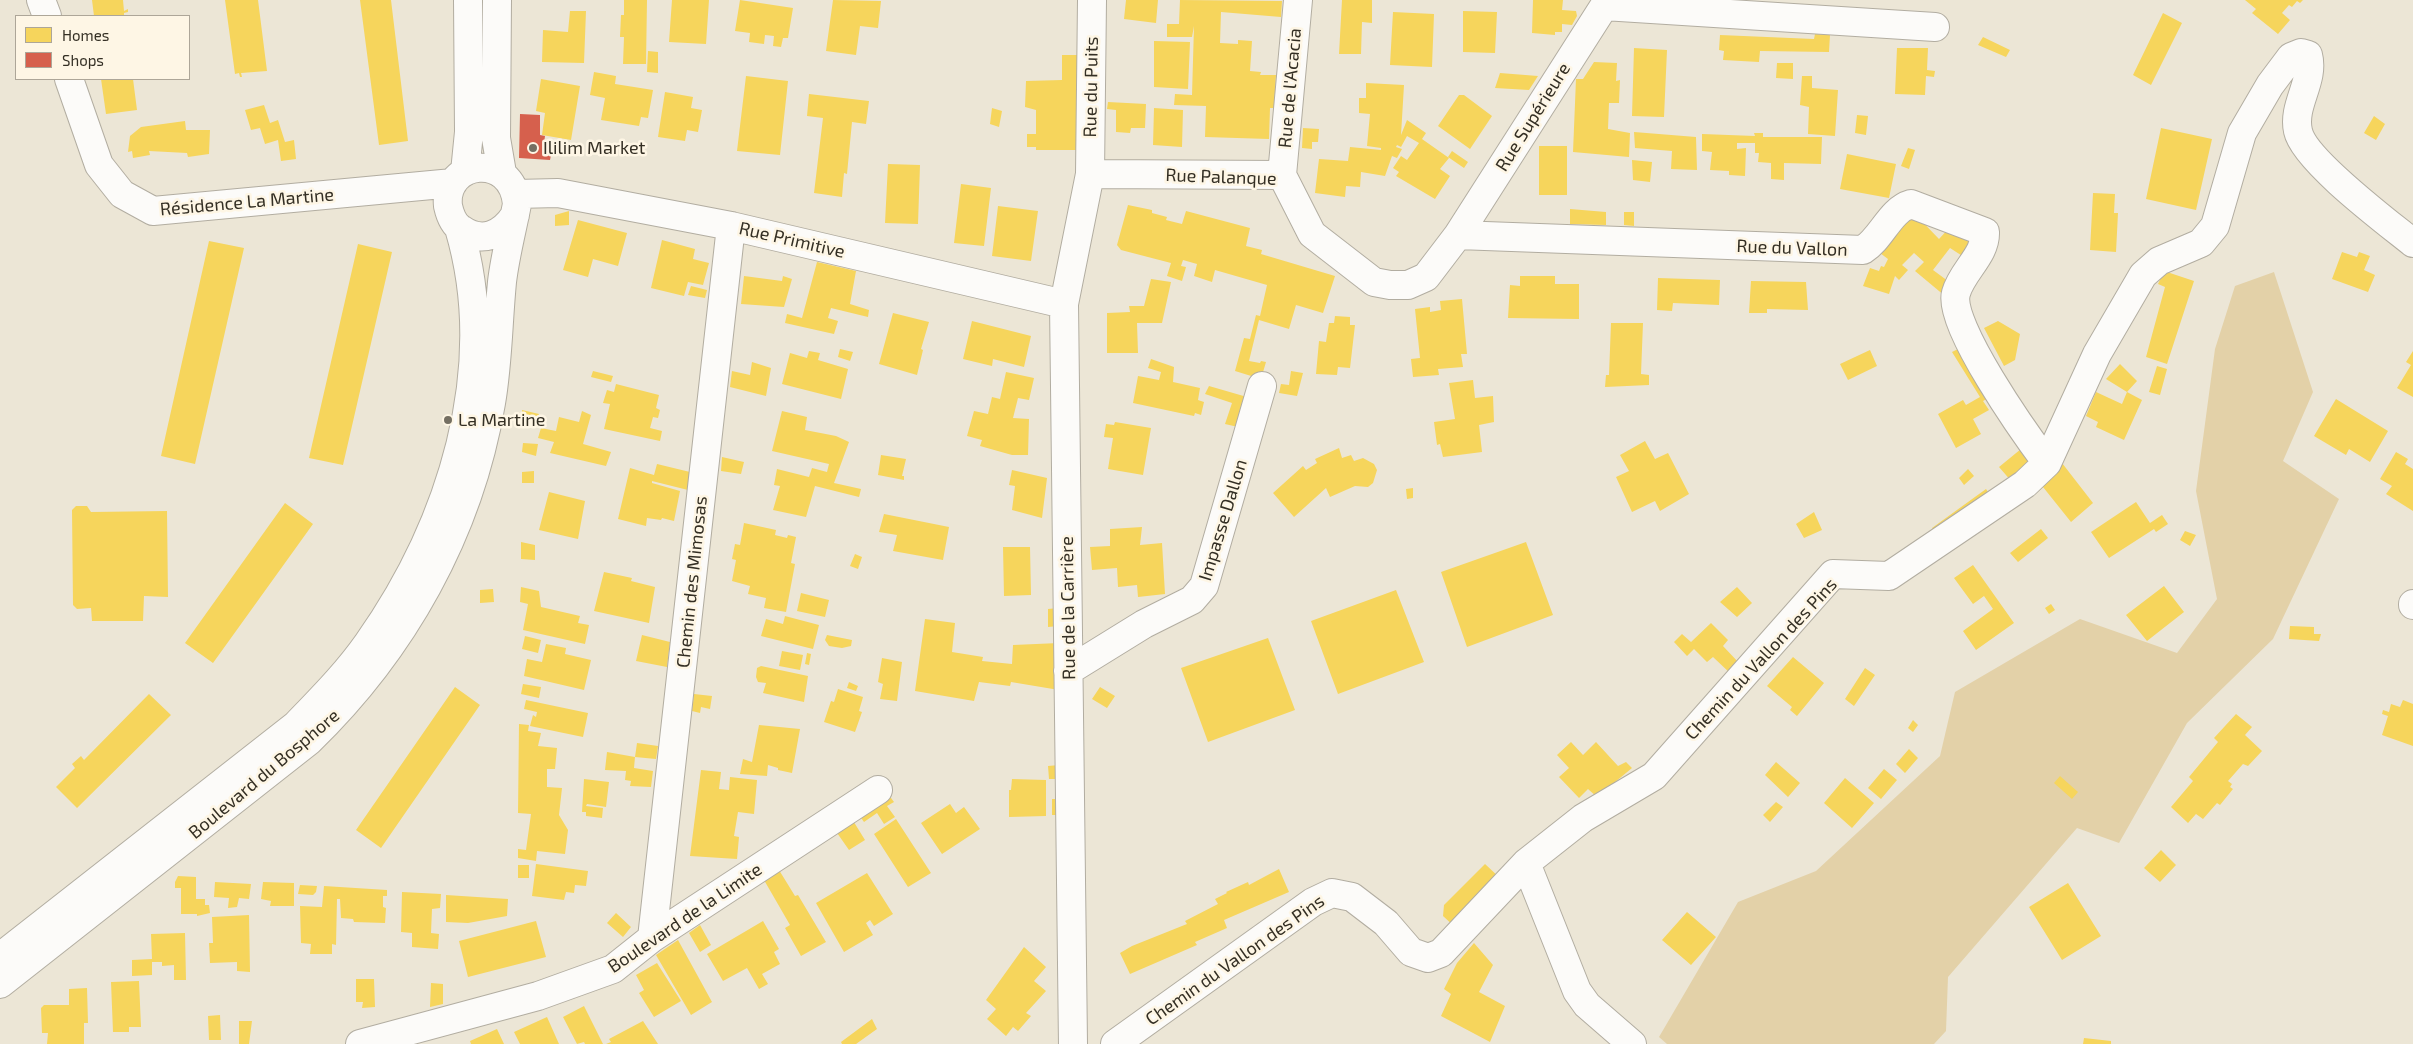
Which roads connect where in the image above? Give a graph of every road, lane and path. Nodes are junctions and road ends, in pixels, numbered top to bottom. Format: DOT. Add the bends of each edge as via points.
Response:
graph roads {
  1 [pos="41,0"];
  2 [pos="468,0"];
  3 [pos="1092,0"];
  4 [pos="1298,0"];
  5 [pos="495,2"];
  6 [pos="1606,3"];
  7 [pos="47,15"];
  8 [pos="1935,26"];
  9 [pos="69,80"];
  10 [pos="1090,174"];
  11 [pos="1282,175"];
  12 [pos="459,177"];
  13 [pos="414,188"];
  14 [pos="511,194"];
  15 [pos="454,221"];
  16 [pos="731,226"];
  17 [pos="1458,235"];
  18 [pos="2413,243"];
  19 [pos="1064,304"];
  20 [pos="1262,386"];
  21 [pos="2047,463"];
  22 [pos="1068,671"];
  23 [pos="878,790"];
  24 [pos="1526,863"];
  25 [pos="652,938"];
  26 [pos="0,957"];
  27 [pos="0,984"];
  28 [pos="360,1044"];
  29 [pos="1073,1044"];
  30 [pos="1115,1044"];
  31 [pos="1632,1044"];
  1 -- 7 [label="street"];
  2 -- 12 [label="street" via="469,132"];
  3 -- 10 [label="street, Rue du Puits"];
  4 -- 11 [label="street, Rue de l'Acacia"];
  5 -- 14 [label="street" via="496,138"];
  6 -- 8 [label="street"];
  6 -- 17 [label="street, Rue Supérieure"];
  9 -- 13 [label="street, Résidence La Martine" via="99,165 122,194 153,211"];
  10 -- 11 [label="street, Rue Palanque"];
  10 -- 19 [label="street, Rue de la Carrière"];
  11 -- 17 [label="street, Rue Palanque" via="1312,234 1374,282 1408,285 1426,277"];
  12 -- 13 [label="street, Résidence La Martine"];
  12 -- 14 [label="street" via="477,168 490,168"];
  12 -- 15 [label="street" via="447,198"];
  13 -- 15 [label="street" via="430,195"];
  14 -- 15 [label="street" via="508,226 497,234 484,237 470,235"];
  14 -- 16 [label="street, Rue Primitive" via="558,193"];
  14 -- 27 [label="street, Boulevard du Bosphore" via="491,403 478,466 453,536 406,625 343,708 309,742"];
  15 -- 26 [label="street, Boulevard du Bosphore" via="472,281 474,340 468,402 452,479 408,578 368,642 335,685 296,725"];
  16 -- 19 [label="street, Rue Primitive"];
  16 -- 25 [label="street, Chemin des Mimosas"];
  17 -- 21 [label="street, Rue du Vallon" via="1863,250 1873,243 1901,206 1911,204 1985,232 1985,242 1956,294 1956,314 2019,426"];
  18 -- 21 [label="street, Chemin du Vallon des Pins" via="2321,166 2305,144 2298,131 2298,116 2311,67 2308,55 2300,53 2291,57 2242,133 2215,226 2201,243 2159,261 2143,275 2097,354"];
  19 -- 22 [label="street, Rue de la Carrière"];
  20 -- 22 [label="street, Impasse Dallon" via="1204,586 1192,600 1144,624"];
  21 -- 24 [label="street, Chemin du Vallon des Pins" via="2024,484 1889,576 1833,574 1654,776 1582,818"];
  22 -- 29 [label="street, Rue de la Carrière"];
  23 -- 25 [label="street, Boulevard de la Limite"];
  24 -- 30 [label="street, Chemin du Vallon des Pins" via="1441,953 1428,958 1411,952 1386,923 1352,897 1332,894 1313,902"];
  24 -- 31 [label="street" via="1577,991 1587,1005"];
  25 -- 28 [label="street, Boulevard de la Limite" via="613,969 538,996"];
}
